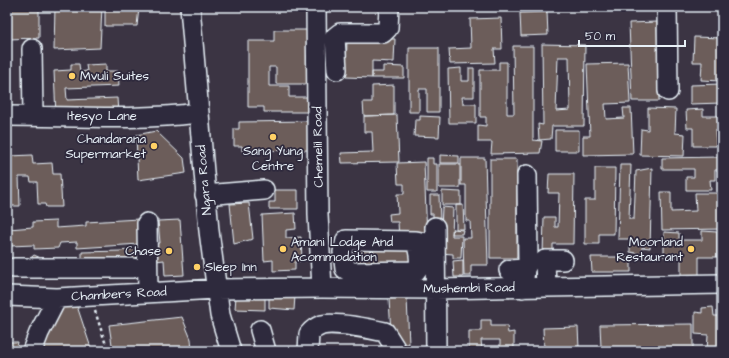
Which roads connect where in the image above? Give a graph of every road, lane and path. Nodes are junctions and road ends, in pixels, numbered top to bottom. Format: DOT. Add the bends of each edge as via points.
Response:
graph roads {
  1 [pos="190,7"];
  2 [pos="316,7"];
  3 [pos="389,7"];
  4 [pos="667,7"];
  5 [pos="32,48"];
  6 [pos="337,70"];
  7 [pos="668,91"];
  8 [pos="198,113"];
  9 [pos="7,116"];
  10 [pos="33,116"];
  11 [pos="527,175"];
  12 [pos="264,190"];
  13 [pos="205,195"];
  14 [pos="147,223"];
  15 [pos="416,242"];
  16 [pos="563,260"];
  17 [pos="14,268"];
  18 [pos="70,268"];
  19 [pos="133,268"];
  20 [pos="722,284"];
  21 [pos="546,287"];
  22 [pos="322,288"];
  23 [pos="523,288"];
  24 [pos="216,289"];
  25 [pos="436,289"];
  26 [pos="148,292"];
  27 [pos="90,295"];
  28 [pos="7,296"];
  29 [pos="64,297"];
  30 [pos="260,330"];
  31 [pos="32,351"];
  32 [pos="108,351"];
  33 [pos="231,351"];
  34 [pos="266,351"];
  35 [pos="308,351"];
  36 [pos="397,351"];
  37 [pos="436,351"];
  1 -- 8 [label="street, Ngara Road"];
  2 -- 22 [label="street, Chemelil Road" via="318,215"];
  3 -- 6 [label="street" via="388,28 383,33 337,34"];
  4 -- 7 [label="street"];
  5 -- 10 [label="street"];
  8 -- 10 [label="street, Itesyo Lane" via="108,117"];
  8 -- 13 [label="street, Ngara Road"];
  9 -- 10 [label="street, Itesyo Lane"];
  11 -- 23 [label="street" via="528,263 517,269"];
  12 -- 13 [label="street"];
  13 -- 24 [label="street, Ngara Road"];
  14 -- 26 [label="street"];
  15 -- 25 [label="street" via="435,236"];
  16 -- 21 [label="street" via="545,260"];
  17 -- 18 [label="street"];
  18 -- 19 [label="street"];
  18 -- 29 [label="street"];
  20 -- 21 [label="street, Mushembi Road"];
  21 -- 23 [label="street, Mushembi Road"];
  22 -- 24 [label="street, Mushembi Road"];
  22 -- 25 [label="street, Mushembi Road"];
  23 -- 25 [label="street, Mushembi Road"];
  24 -- 26 [label="street, Chambers Road"];
  24 -- 33 [label="street, Ngara Road" via="220,315"];
  25 -- 37 [label="street"];
  26 -- 27 [label="street, Chambers Road"];
  27 -- 29 [label="street, Chambers Road"];
  27 -- 32 [label="path"];
  28 -- 29 [label="street"];
  29 -- 31 [label="street, Chambers Road" via="42,327"];
  30 -- 34 [label="street"];
  35 -- 36 [label="street" via="309,334 314,328 323,325 368,328 385,332"];
}
